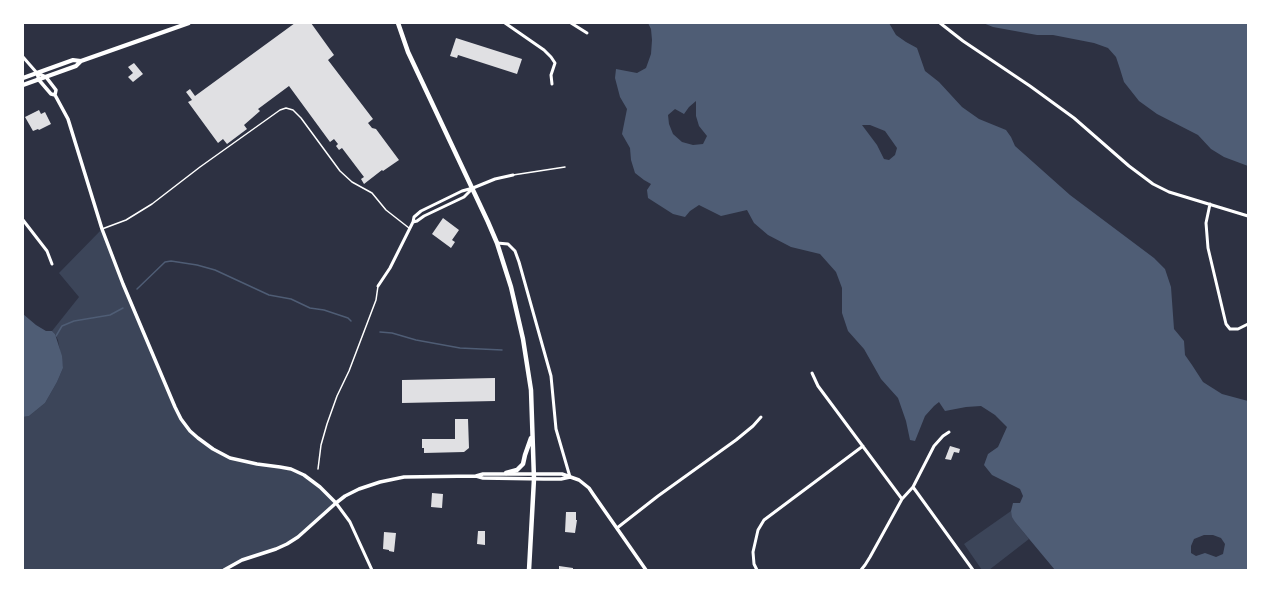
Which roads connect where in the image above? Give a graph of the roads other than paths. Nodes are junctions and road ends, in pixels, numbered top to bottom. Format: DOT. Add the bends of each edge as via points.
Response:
graph roads {
  1 [pos="189,23"];
  2 [pos="398,23"];
  3 [pos="505,23"];
  4 [pos="571,23"];
  5 [pos="940,23"];
  6 [pos="587,33"];
  7 [pos="23,57"];
  8 [pos="81,61"];
  9 [pos="37,73"];
  10 [pos="46,77"];
  11 [pos="23,78"];
  12 [pos="39,80"];
  13 [pos="552,84"];
  14 [pos="23,85"];
  15 [pos="55,95"];
  16 [pos="566,167"];
  17 [pos="513,175"];
  18 [pos="473,188"];
  19 [pos="1210,204"];
  20 [pos="1248,216"];
  21 [pos="23,220"];
  22 [pos="413,222"];
  23 [pos="409,228"];
  24 [pos="102,229"];
  25 [pos="497,243"];
  26 [pos="52,264"];
  27 [pos="378,286"];
  28 [pos="1248,324"];
  29 [pos="812,373"];
  30 [pos="761,417"];
  31 [pos="949,432"];
  32 [pos="532,435"];
  33 [pos="862,446"];
  34 [pos="318,469"];
  35 [pos="506,473"];
  36 [pos="533,474"];
  37 [pos="476,476"];
  38 [pos="570,477"];
  39 [pos="534,479"];
  40 [pos="913,487"];
  41 [pos="902,499"];
  42 [pos="336,503"];
  43 [pos="616,528"];
  44 [pos="865,565"];
  45 [pos="224,570"];
  46 [pos="372,570"];
  47 [pos="529,570"];
  48 [pos="646,570"];
  49 [pos="757,570"];
  50 [pos="861,570"];
  51 [pos="869,570"];
  52 [pos="973,570"];
  1 -- 8 [label="main road"];
  2 -- 18 [label="main road" via="408,52"];
  3 -- 13 [label="street" via="532,40 552,57 555,63 551,75"];
  4 -- 6 [label="street"];
  5 -- 19 [label="street" via="1074,118 1153,184 1169,192"];
  7 -- 9 [label="street"];
  8 -- 9 [label="main road" via="74,60"];
  8 -- 10 [label="main road" via="76,66"];
  9 -- 10 [label="street"];
  9 -- 11 [label="main road"];
  9 -- 12 [label="street"];
  10 -- 12 [label="main road"];
  10 -- 15 [label="street" via="56,90"];
  12 -- 14 [label="main road"];
  12 -- 15 [label="street" via="50,94"];
  15 -- 24 [label="street" via="68,119"];
  16 -- 17 [label="lane"];
  17 -- 18 [label="street"];
  18 -- 22 [label="street" via="464,197"];
  18 -- 22 [label="street" via="421,211 414,217"];
  18 -- 25 [label="main road"];
  19 -- 20 [label="street"];
  19 -- 28 [label="street" via="1206,223 1208,248 1226,324 1230,329 1238,329"];
  21 -- 26 [label="street" via="47,251"];
  22 -- 23 [label="street"];
  23 -- 24 [label="lane" via="386,210 372,193 344,175 301,118 294,110 286,108 200,167 152,204 126,220"];
  23 -- 27 [label="street" via="390,268"];
  24 -- 42 [label="street" via="175,407 190,430 213,449 230,458 291,469 304,475"];
  25 -- 32 [label="main road" via="511,287 523,339 531,390"];
  25 -- 38 [label="street" via="508,244 515,251 519,262 551,376 556,429"];
  27 -- 34 [label="lane" via="376,300 327,424"];
  29 -- 33 [label="street" via="818,386"];
  30 -- 43 [label="street" via="736,440"];
  31 -- 40 [label="street" via="934,446"];
  32 -- 35 [label="main road" via="523,464 517,470"];
  32 -- 36 [label="main road"];
  33 -- 41 [label="street"];
  33 -- 49 [label="street" via="764,520 758,530 753,552"];
  35 -- 36 [label="street"];
  35 -- 37 [label="street"];
  36 -- 38 [label="street" via="562,474"];
  36 -- 39 [label="main road"];
  37 -- 39 [label="street"];
  37 -- 42 [label="street" via="398,478 359,489"];
  38 -- 39 [label="street"];
  38 -- 43 [label="street" via="589,488"];
  39 -- 47 [label="main road"];
  40 -- 41 [label="street"];
  40 -- 52 [label="street"];
  41 -- 44 [label="street"];
  42 -- 45 [label="street" via="287,544 242,560"];
  42 -- 46 [label="street" via="350,522"];
  43 -- 48 [label="street"];
  44 -- 50 [label="street"];
  44 -- 51 [label="street"];
}
